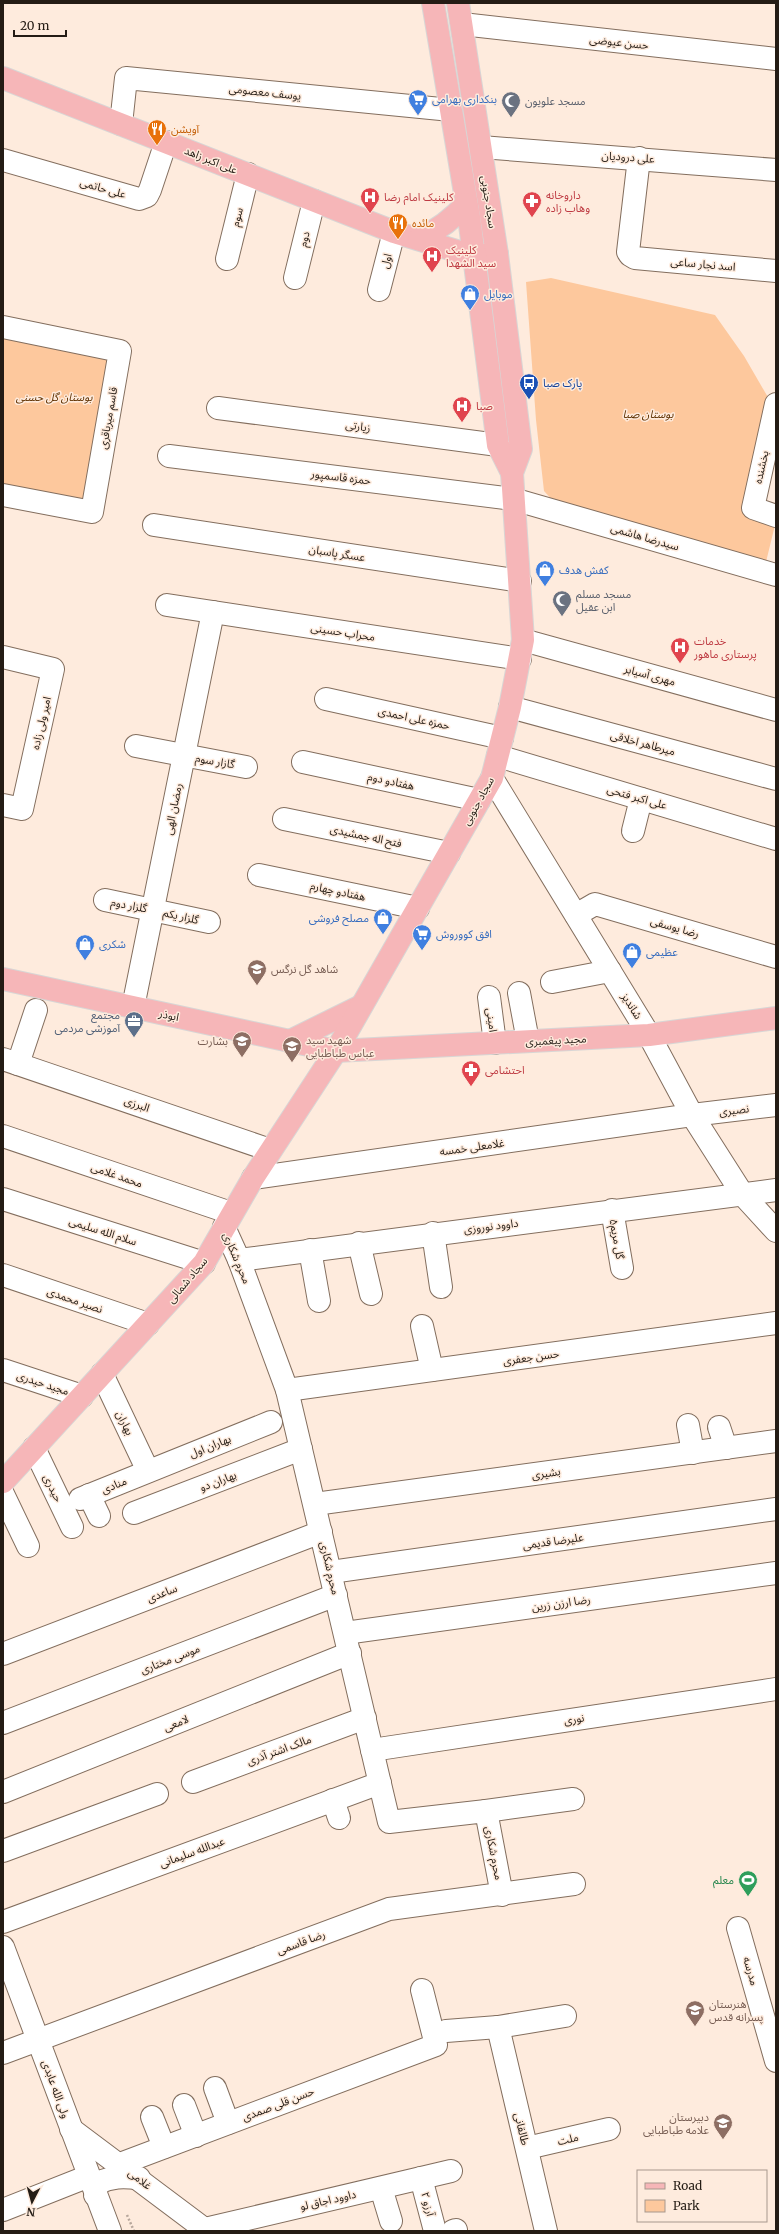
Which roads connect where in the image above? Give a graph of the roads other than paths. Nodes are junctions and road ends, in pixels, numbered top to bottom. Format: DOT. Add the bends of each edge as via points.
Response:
graph roads {
  1 [pos="433,3"];
  2 [pos="458,3"];
  3 [pos="462,24"];
  4 [pos="776,60"];
  5 [pos="3,78"];
  6 [pos="451,110"];
  7 [pos="121,124"];
  8 [pos="166,142"];
  9 [pos="481,147"];
  10 [pos="639,158"];
  11 [pos="3,160"];
  12 [pos="776,170"];
  13 [pos="248,174"];
  14 [pos="314,201"];
  15 [pos="466,204"];
  16 [pos="394,232"];
  17 [pos="419,239"];
  18 [pos="497,254"];
  19 [pos="472,256"];
  20 [pos="227,259"];
  21 [pos="776,271"];
  22 [pos="295,278"];
  23 [pos="379,290"];
  24 [pos="3,328"];
  25 [pos="776,404"];
  26 [pos="218,408"];
  27 [pos="498,445"];
  28 [pos="169,456"];
  29 [pos="512,473"];
  30 [pos="3,495"];
  31 [pos="513,499"];
  32 [pos="776,516"];
  33 [pos="154,525"];
  34 [pos="776,575"];
  35 [pos="520,581"];
  36 [pos="167,605"];
  37 [pos="213,612"];
  38 [pos="521,649"];
  39 [pos="3,658"];
  40 [pos="326,699"];
  41 [pos="510,707"];
  42 [pos="776,710"];
  43 [pos="136,746"];
  44 [pos="500,747"];
  45 [pos="184,755"];
  46 [pos="302,762"];
  47 [pos="246,767"];
  48 [pos="492,778"];
  49 [pos="776,779"];
  50 [pos="641,799"];
  51 [pos="479,800"];
  52 [pos="3,805"];
  53 [pos="284,819"];
  54 [pos="633,831"];
  55 [pos="776,839"];
  56 [pos="449,853"];
  57 [pos="259,875"];
  58 [pos="105,900"];
  59 [pos="418,908"];
  60 [pos="153,910"];
  61 [pos="576,915"];
  62 [pos="209,922"];
  63 [pos="776,957"];
  64 [pos="610,971"];
  65 [pos="3,979"];
  66 [pos="552,982"];
  67 [pos="519,993"];
  68 [pos="489,997"];
  69 [pos="361,1006"];
  70 [pos="133,1007"];
  71 [pos="36,1010"];
  72 [pos="776,1018"];
  73 [pos="649,1035"];
  74 [pos="290,1041"];
  75 [pos="528,1041"];
  76 [pos="495,1043"];
  77 [pos="336,1051"];
  78 [pos="11,1062"];
  79 [pos="776,1106"];
  80 [pos="692,1115"];
  81 [pos="3,1136"];
  82 [pos="270,1150"];
  83 [pos="253,1178"];
  84 [pos="776,1190"];
  85 [pos="743,1195"];
  86 [pos="3,1199"];
  87 [pos="612,1210"];
  88 [pos="228,1220"];
  89 [pos="776,1230"];
  90 [pos="433,1233"];
  91 [pos="359,1243"];
  92 [pos="310,1250"];
  93 [pos="239,1260"];
  94 [pos="204,1263"];
  95 [pos="622,1268"];
  96 [pos="3,1275"];
  97 [pos="441,1287"];
  98 [pos="371,1294"];
  99 [pos="319,1301"];
  100 [pos="776,1323"];
  101 [pos="148,1324"];
  102 [pos="422,1326"];
  103 [pos="3,1370"];
  104 [pos="432,1370"];
  105 [pos="102,1374"];
  106 [pos="287,1390"];
  107 [pos="82,1396"];
  108 [pos="271,1422"];
  109 [pos="688,1425"];
  110 [pos="718,1427"];
  111 [pos="776,1441"];
  112 [pos="34,1448"];
  113 [pos="726,1448"];
  114 [pos="301,1449"];
  115 [pos="693,1453"];
  116 [pos="148,1471"];
  117 [pos="4,1482"];
  118 [pos="315,1504"];
  119 [pos="776,1509"];
  120 [pos="134,1512"];
  121 [pos="99,1516"];
  122 [pos="72,1527"];
  123 [pos="321,1532"];
  124 [pos="28,1546"];
  125 [pos="331,1572"];
  126 [pos="776,1573"];
  127 [pos="336,1594"];
  128 [pos="348,1643"];
  129 [pos="3,1654"];
  130 [pos="776,1688"];
  131 [pos="365,1718"];
  132 [pos="3,1723"];
  133 [pos="372,1750"];
  134 [pos="193,1782"];
  135 [pos="380,1783"];
  136 [pos="3,1792"];
  137 [pos="157,1794"];
  138 [pos="573,1799"];
  139 [pos="486,1811"];
  140 [pos="3,1851"];
  141 [pos="574,1884"];
  142 [pos="502,1895"];
  143 [pos="3,1922"];
  144 [pos="738,1928"];
  145 [pos="3,1947"];
  146 [pos="422,1990"];
  147 [pos="565,2016"];
  148 [pos="498,2027"];
  149 [pos="441,2038"];
  150 [pos="38,2040"];
  151 [pos="3,2053"];
  152 [pos="776,2061"];
  153 [pos="215,2088"];
  154 [pos="184,2105"];
  155 [pos="152,2117"];
  156 [pos="228,2123"];
  157 [pos="71,2129"];
  158 [pos="609,2129"];
  159 [pos="196,2136"];
  160 [pos="164,2147"];
  161 [pos="527,2148"];
  162 [pos="120,2164"];
  163 [pos="451,2171"];
  164 [pos="139,2178"];
  165 [pos="422,2178"];
  166 [pos="92,2186"];
  167 [pos="381,2188"];
  168 [pos="3,2210"];
  169 [pos="391,2221"];
  170 [pos="206,2230"];
  171 [pos="110,2231"];
  172 [pos="435,2231"];
  173 [pos="546,2231"];
  1 -- 6 [label="main road, سجاد جنوبی"];
  2 -- 3 [label="main road, سجاد جنوبی"];
  3 -- 4 [label="street, حسن عیوضی"];
  3 -- 9 [label="main road, سجاد جنوبی"];
  5 -- 7 [label="main road, علی اکبر زاهد"];
  6 -- 7 [label="street, یوسف معصومی" via="126,78"];
  6 -- 15 [label="main road, سجاد جنوبی"];
  7 -- 8 [label="main road, علی اکبر زاهد"];
  8 -- 11 [label="street, علی حاتمی" via="150,190 147,196 139,199"];
  8 -- 13 [label="main road, علی اکبر زاهد"];
  9 -- 10 [label="street, علی درودیان"];
  9 -- 18 [label="main road, سجاد جنوبی"];
  10 -- 12 [label="street, علی درودیان"];
  10 -- 21 [label="street, اسد نجار ساعی" via="628,252 630,255 635,258"];
  13 -- 14 [label="main road, علی اکبر زاهد"];
  13 -- 20 [label="street, سوم"];
  14 -- 16 [label="main road, علی اکبر زاهد"];
  14 -- 22 [label="street, دوم"];
  15 -- 17 [label="main road" via="453,220"];
  15 -- 19 [label="main road, سجاد جنوبی"];
  16 -- 17 [label="main road, علی اکبر زاهد"];
  16 -- 23 [label="street, اول"];
  17 -- 19 [label="main road, علی اکبر زاهد"];
  18 -- 19 [label="main road"];
  18 -- 29 [label="main road, سجاد جنوبی" via="521,449"];
  19 -- 27 [label="main road, سجاد جنوبی"];
  24 -- 30 [label="street, قاسم میرباقری" via="120,352 92,512"];
  25 -- 32 [label="street, بخشنده" via="753,508"];
  26 -- 27 [label="street, زیارتی"];
  27 -- 29 [label="main road, سجاد جنوبی"];
  28 -- 31 [label="street, حمزه قاسمپور"];
  29 -- 31 [label="main road, سجاد جنوبی"];
  31 -- 34 [label="street, سیدرضا هاشمی"];
  31 -- 35 [label="main road, سجاد جنوبی"];
  33 -- 35 [label="street, عسگر پاسبان"];
  35 -- 38 [label="main road, سجاد جنوبی"];
  36 -- 37 [label="street, محراب حسینی"];
  37 -- 38 [label="street, محراب حسینی"];
  37 -- 45 [label="street, رمضان الهی"];
  38 -- 41 [label="main road, سجاد جنوبی"];
  38 -- 42 [label="street, مهری آسیابر"];
  39 -- 52 [label="street, امیر ولی زاده" via="53,669 22,809"];
  40 -- 44 [label="street, حمزه علی احمدی"];
  41 -- 44 [label="main road, سجاد جنوبی"];
  41 -- 49 [label="street, میرطاهر اخلاقی"];
  43 -- 45 [label="street, گازار سوم"];
  44 -- 48 [label="main road, سجاد جنوبی"];
  44 -- 50 [label="street, علی اکبر فتحی"];
  45 -- 47 [label="street, گازار سوم"];
  45 -- 60 [label="street, رمضان الهی"];
  46 -- 51 [label="street, هفتادو دوم"];
  48 -- 51 [label="main road, سجاد جنوبی"];
  48 -- 61 [label="street, شاندیز"];
  50 -- 54 [label="street"];
  50 -- 55 [label="street, علی اکبر فتحی"];
  51 -- 56 [label="main road, سجاد جنوبی"];
  53 -- 56 [label="street, فتح اله جمشیدی"];
  56 -- 59 [label="main road, سجاد جنوبی"];
  57 -- 59 [label="street, هفتادو چهارم"];
  58 -- 60 [label="street, گلزار دوم"];
  59 -- 69 [label="main road, سجاد جنوبی"];
  60 -- 62 [label="street, گلزار یکم"];
  60 -- 70 [label="street, رمضان الهی"];
  61 -- 63 [label="street, رضا یوسفی" via="595,904"];
  61 -- 64 [label="street, شاندیز"];
  64 -- 66 [label="street"];
  64 -- 73 [label="street, شاندیز"];
  65 -- 70 [label="main road, ابوذر"];
  67 -- 75 [label="street"];
  68 -- 76 [label="street, امینی"];
  69 -- 74 [label="main road"];
  69 -- 77 [label="main road, سجاد جنوبی"];
  70 -- 74 [label="main road, ابوذر"];
  71 -- 78 [label="street"];
  72 -- 73 [label="main road, مجید پیغمبری"];
  73 -- 75 [label="main road, مجید پیغمبری"];
  73 -- 80 [label="street, شاندیز"];
  74 -- 77 [label="main road, ابوذر"];
  75 -- 76 [label="main road, مجید پیغمبری"];
  76 -- 77 [label="main road, مجید پیغمبری"];
  77 -- 82 [label="main road, سجاد شمالی"];
  78 -- 82 [label="street, البرزی"];
  79 -- 80 [label="street, نصیری"];
  80 -- 83 [label="street, غلامعلی خمسه"];
  80 -- 85 [label="street, شاندیز"];
  81 -- 88 [label="street, محمد غلامی"];
  82 -- 83 [label="main road, سجاد شمالی"];
  83 -- 88 [label="main road, سجاد شمالی"];
  84 -- 85 [label="street, داوود نوروزی"];
  85 -- 87 [label="street, داوود نوروزی"];
  85 -- 89 [label="street, شاندیز"];
  86 -- 94 [label="street, سلام الله سلیمی"];
  87 -- 90 [label="street, داوود نوروزی"];
  87 -- 95 [label="street, گل مریم۵"];
  88 -- 93 [label="street, محرم شکاری"];
  88 -- 94 [label="main road, سجاد شمالی"];
  90 -- 91 [label="street, داوود نوروزی"];
  90 -- 97 [label="street"];
  91 -- 92 [label="street, داوود نوروزی"];
  91 -- 98 [label="street"];
  92 -- 93 [label="street, داوود نوروزی"];
  92 -- 99 [label="street"];
  93 -- 106 [label="street, محرم شکاری"];
  94 -- 101 [label="main road, سجاد شمالی"];
  96 -- 101 [label="street, نصیر محمدی"];
  100 -- 104 [label="street, حسن جعفری"];
  101 -- 105 [label="main road, سجاد شمالی"];
  102 -- 104 [label="street"];
  103 -- 107 [label="street, مجید حیدری"];
  104 -- 106 [label="street, حسن جعفری"];
  105 -- 107 [label="main road, سجاد شمالی"];
  105 -- 116 [label="street, بهاران"];
  106 -- 114 [label="street, محرم شکاری"];
  107 -- 112 [label="main road, سجاد شمالی"];
  108 -- 116 [label="street, بهاران اول"];
  109 -- 115 [label="street"];
  110 -- 113 [label="street"];
  111 -- 113 [label="street, بشیری"];
  112 -- 117 [label="main road, سجاد شمالی"];
  112 -- 122 [label="street, حیدری"];
  113 -- 115 [label="street, بشیری"];
  114 -- 118 [label="street, محرم شکاری"];
  114 -- 120 [label="street, بهاران دو"];
  115 -- 118 [label="street, بشیری"];
  116 -- 121 [label="street, منادی" via="84,1497"];
  117 -- 124 [label="street"];
  118 -- 123 [label="street, محرم شکاری"];
  119 -- 125 [label="street, علیرضا قدیمی"];
  123 -- 125 [label="street, محرم شکاری"];
  123 -- 129 [label="street, ساعدی"];
  125 -- 127 [label="street, محرم شکاری"];
  126 -- 128 [label="street, رضا ارزن زرین"];
  127 -- 128 [label="street, محرم شکاری"];
  127 -- 132 [label="street, موسی مختاری"];
  128 -- 131 [label="street, محرم شکاری"];
  128 -- 136 [label="street, لامعی"];
  130 -- 133 [label="street, نوری"];
  131 -- 133 [label="street, محرم شکاری"];
  131 -- 134 [label="street, مالک اشتر آذری"];
  133 -- 135 [label="street, محرم شکاری"];
  135 -- 139 [label="street, محرم شکاری" via="389,1822"];
  135 -- 143 [label="street, عبدالله سلیمانی" via="336,1809"];
  137 -- 140 [label="street"];
  138 -- 139 [label="street, محرم شکاری"];
  139 -- 142 [label="street, محرم شکاری"];
  141 -- 142 [label="street, رضا قاسمی"];
  142 -- 150 [label="street, رضا قاسمی" via="389,1909"];
  144 -- 152 [label="street, مدرسه"];
  145 -- 150 [label="street, ولی الله عابدی"];
  146 -- 149 [label="street"];
  147 -- 148 [label="street"];
  148 -- 149 [label="street"];
  148 -- 161 [label="street, طالقانی"];
  149 -- 156 [label="street, حسن قلی صمدی"];
  150 -- 151 [label="street, رضا قاسمی"];
  150 -- 157 [label="street, ولی الله عابدی"];
  153 -- 156 [label="street"];
  154 -- 159 [label="street"];
  155 -- 160 [label="street"];
  156 -- 159 [label="street, حسن قلی صمدی"];
  157 -- 162 [label="street, غلامی"];
  157 -- 166 [label="street, ولی الله عابدی"];
  158 -- 161 [label="street, ملت"];
  159 -- 160 [label="street, حسن قلی صمدی"];
  160 -- 162 [label="street, حسن قلی صمدی"];
  161 -- 173 [label="street, طالقانی"];
  162 -- 164 [label="street, غلامی"];
  163 -- 165 [label="street, داوود اجاق لو"];
  164 -- 166 [label="street" via="121,2176 106,2179"];
  164 -- 170 [label="street, غلامی"];
  165 -- 167 [label="street, داوود اجاق لو"];
  165 -- 172 [label="street, آرزو ۲"];
  166 -- 168 [label="street"];
  166 -- 171 [label="street, ولی الله عابدی"];
  167 -- 169 [label="street"];
  167 -- 170 [label="street, داوود اجاق لو"];
}
